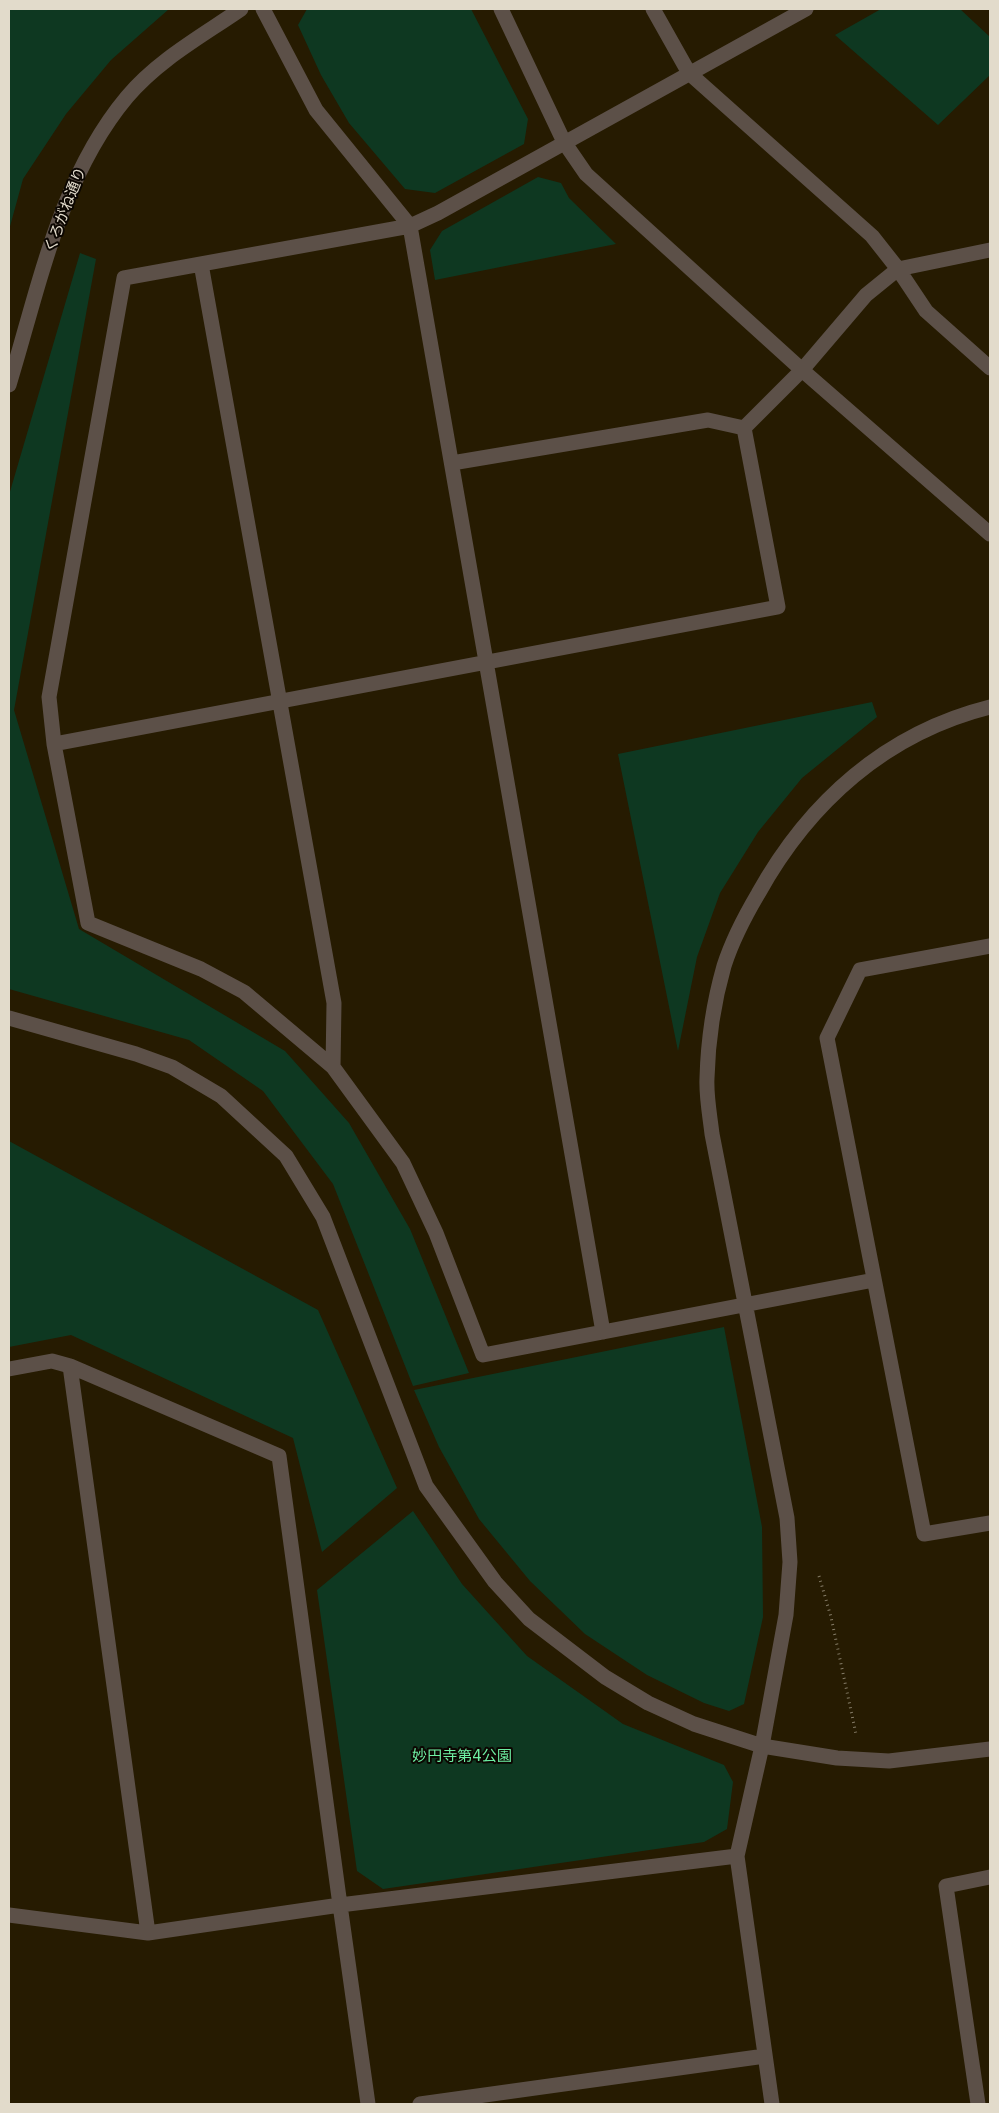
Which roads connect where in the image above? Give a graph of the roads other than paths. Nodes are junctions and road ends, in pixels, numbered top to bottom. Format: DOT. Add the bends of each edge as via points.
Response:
graph roads {
  1 [pos="241,9"];
  2 [pos="264,9"];
  3 [pos="501,9"];
  4 [pos="653,9"];
  5 [pos="806,9"];
  6 [pos="689,73"];
  7 [pos="564,142"];
  8 [pos="410,226"];
  9 [pos="990,250"];
  10 [pos="201,264"];
  11 [pos="898,269"];
  12 [pos="990,368"];
  13 [pos="802,370"];
  14 [pos="9,385"];
  15 [pos="744,428"];
  16 [pos="452,463"];
  17 [pos="990,534"];
  18 [pos="486,662"];
  19 [pos="279,701"];
  20 [pos="990,708"];
  21 [pos="54,744"];
  22 [pos="990,946"];
  23 [pos="9,1018"];
  24 [pos="333,1068"];
  25 [pos="874,1280"];
  26 [pos="744,1305"];
  27 [pos="604,1332"];
  28 [pos="70,1366"];
  29 [pos="9,1370"];
  30 [pos="990,1523"];
  31 [pos="762,1746"];
  32 [pos="990,1749"];
  33 [pos="737,1856"];
  34 [pos="990,1877"];
  35 [pos="340,1905"];
  36 [pos="9,1914"];
  37 [pos="148,1933"];
  38 [pos="765,2056"];
  39 [pos="368,2104"];
  40 [pos="420,2104"];
  41 [pos="772,2104"];
  42 [pos="978,2104"];
  1 -- 14 [label="street, くろがね通り" via="160,64 128,96 96,140 69,196"];
  2 -- 8 [label="street" via="316,110"];
  3 -- 7 [label="street"];
  4 -- 6 [label="street"];
  5 -- 6 [label="street"];
  6 -- 7 [label="street"];
  6 -- 11 [label="street" via="872,236"];
  7 -- 8 [label="street"];
  7 -- 13 [label="street" via="586,174"];
  8 -- 10 [label="street"];
  8 -- 16 [label="street"];
  9 -- 11 [label="street"];
  10 -- 19 [label="street"];
  10 -- 21 [label="street" via="124,278 49,697"];
  11 -- 12 [label="street" via="926,311"];
  11 -- 13 [label="street" via="866,296"];
  13 -- 15 [label="street"];
  13 -- 17 [label="street"];
  15 -- 16 [label="street" via="708,420"];
  15 -- 18 [label="street" via="778,607"];
  16 -- 18 [label="street"];
  18 -- 19 [label="street"];
  18 -- 27 [label="street"];
  19 -- 21 [label="street"];
  19 -- 24 [label="street" via="334,1003"];
  20 -- 26 [label="street" via="930,728 887,752 846,782 811,815 776,861 746,914 724,965 712,1021 706,1080 712,1134"];
  21 -- 24 [label="street" via="88,923 201,968 244,992"];
  22 -- 25 [label="street" via="860,970 827,1038"];
  23 -- 31 [label="street" via="172,1067 221,1096 286,1156 323,1217 426,1486 495,1582 529,1619 612,1682 694,1724"];
  24 -- 27 [label="street" via="403,1163 436,1233 483,1355"];
  25 -- 26 [label="street"];
  25 -- 30 [label="street" via="924,1534"];
  26 -- 27 [label="street"];
  26 -- 31 [label="street" via="787,1518 790,1562 786,1615"];
  28 -- 29 [label="street" via="52,1361"];
  28 -- 35 [label="street" via="279,1456"];
  28 -- 37 [label="street"];
  31 -- 32 [label="street" via="837,1758 889,1761"];
  31 -- 33 [label="street"];
  33 -- 35 [label="street"];
  33 -- 38 [label="street"];
  34 -- 42 [label="street" via="946,1886"];
  35 -- 37 [label="street"];
  35 -- 39 [label="street"];
  36 -- 37 [label="street"];
  38 -- 40 [label="street"];
  38 -- 41 [label="street"];
}
